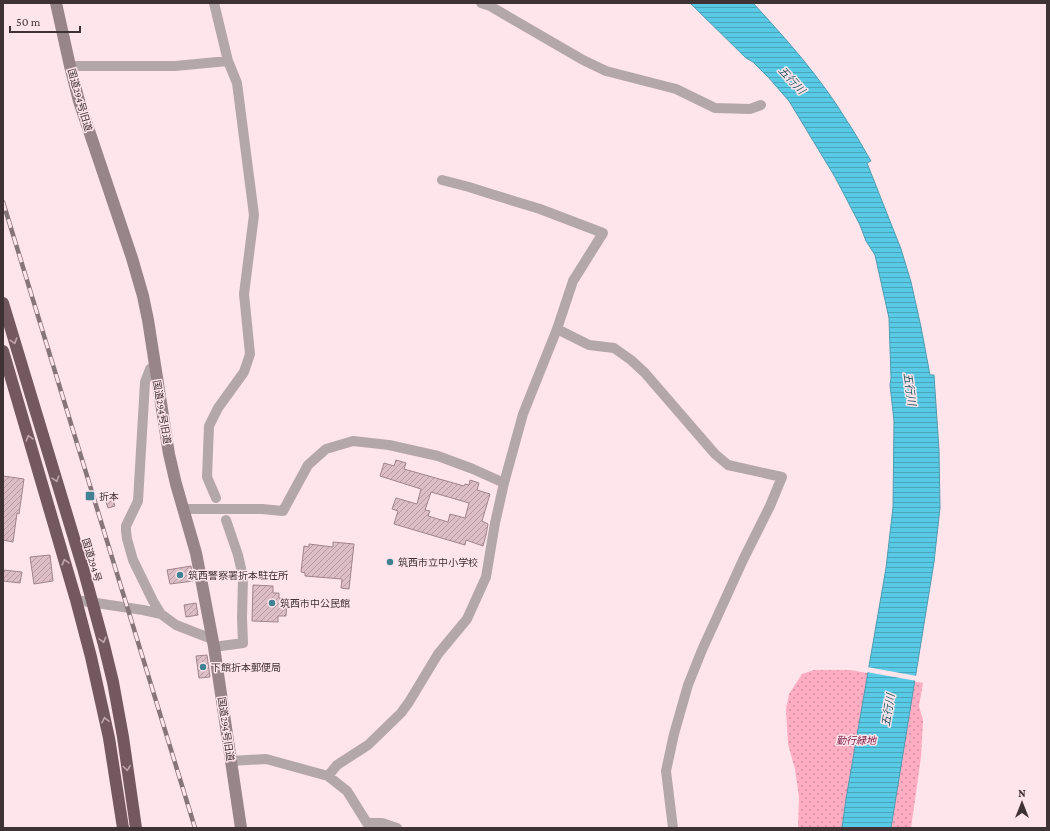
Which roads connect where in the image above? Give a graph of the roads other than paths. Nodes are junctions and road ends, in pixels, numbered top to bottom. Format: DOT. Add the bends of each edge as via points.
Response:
graph roads {
  1 [pos="56,3"];
  2 [pos="214,3"];
  3 [pos="481,3"];
  4 [pos="228,61"];
  5 [pos="70,66"];
  6 [pos="761,104"];
  7 [pos="442,180"];
  8 [pos="3,304"];
  9 [pos="557,329"];
  10 [pos="3,351"];
  11 [pos="155,366"];
  12 [pos="504,483"];
  13 [pos="216,498"];
  14 [pos="183,509"];
  15 [pos="226,520"];
  16 [pos="76,600"];
  17 [pos="93,603"];
  18 [pos="161,614"];
  19 [pos="213,643"];
  20 [pos="230,761"];
  21 [pos="328,776"];
  22 [pos="366,825"];
  23 [pos="123,828"];
  24 [pos="136,828"];
  25 [pos="241,828"];
  26 [pos="397,828"];
  27 [pos="673,828"];
  1 -- 5 [label="street, 国道294号旧道"];
  2 -- 4 [label="street"];
  3 -- 6 [label="street" via="606,71 676,89 714,108 750,109"];
  4 -- 5 [label="street" via="175,66"];
  4 -- 13 [label="street" via="237,83 254,215 244,294 250,354 244,372 218,408 209,426 207,477"];
  5 -- 11 [label="street, 国道294号旧道" via="79,101 132,258 144,302"];
  7 -- 9 [label="street" via="540,209 603,232 573,282"];
  8 -- 17 [label="highway, 国道294号, one-way"];
  9 -- 12 [label="street" via="523,414"];
  9 -- 27 [label="street" via="589,345 614,348 631,360 715,454 728,465 782,477 688,685 666,771"];
  16 -- 10 [label="highway, one-way"];
  11 -- 14 [label="street, 国道294号旧道" via="169,454"];
  11 -- 18 [label="street" via="150,369 145,382 138,501 126,531 136,566"];
  12 -- 14 [label="street, bridge" via="438,456 389,445 353,441 326,449 308,465 283,511"];
  12 -- 21 [label="street" via="486,577 467,618 438,654 401,713 368,745 337,765"];
  14 -- 19 [label="street, 国道294号旧道" via="196,553"];
  15 -- 19 [label="street" via="243,577 243,644"];
  16 -- 17 [label="street"];
  23 -- 16 [label="highway, one-way" via="103,709"];
  17 -- 18 [label="street"];
  17 -- 24 [label="highway, 国道294号, one-way" via="113,682"];
  18 -- 19 [label="street" via="176,625"];
  19 -- 20 [label="street, 国道294号旧道"];
  20 -- 21 [label="street" via="266,759"];
  20 -- 25 [label="street, 国道294号旧道"];
  21 -- 22 [label="street" via="347,791"];
  22 -- 26 [label="street" via="382,823"];
}
